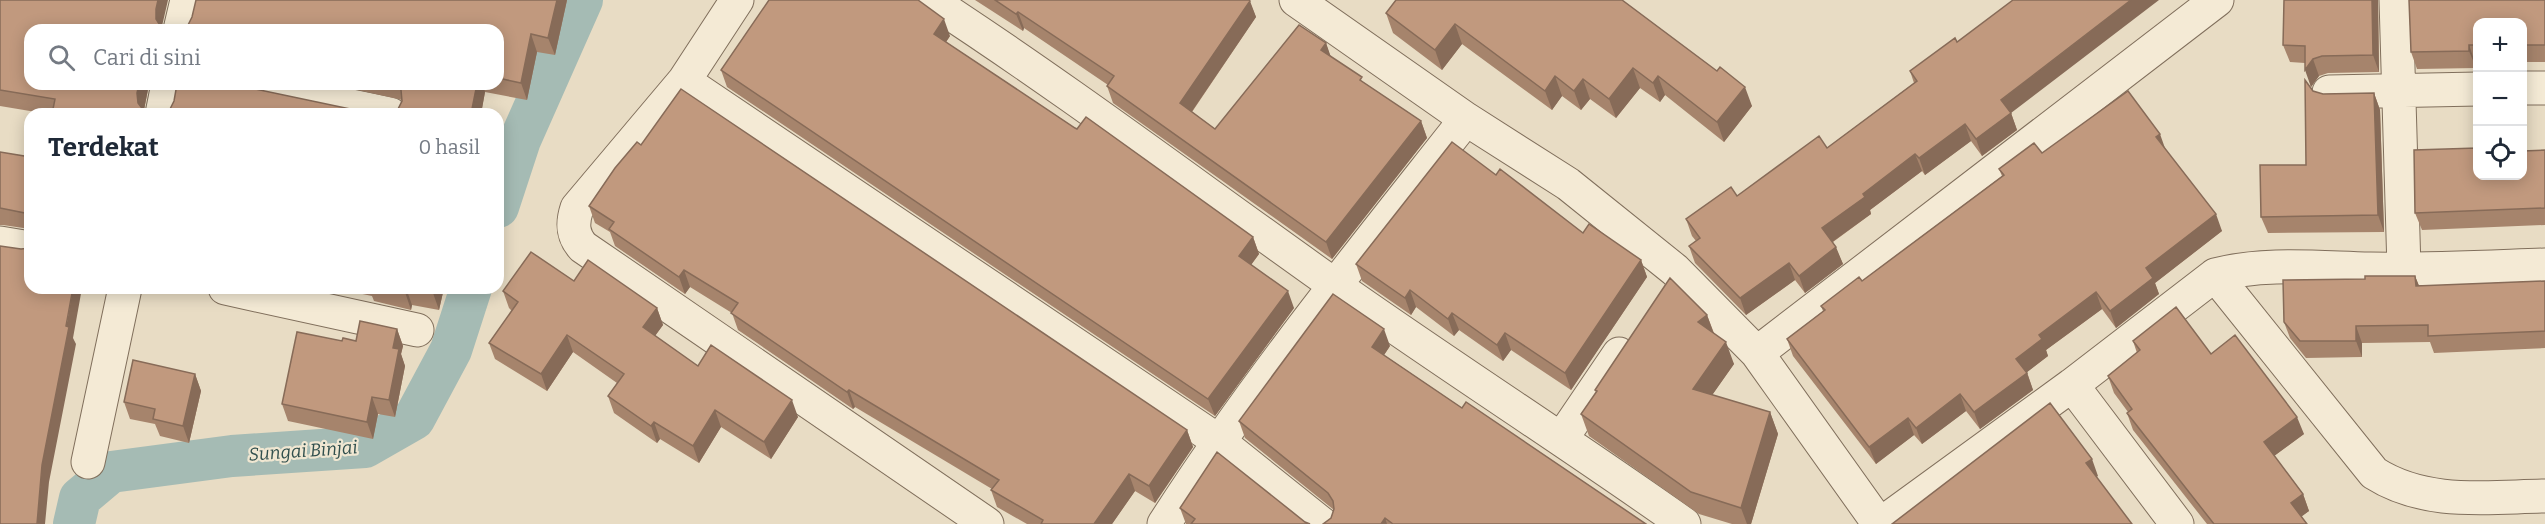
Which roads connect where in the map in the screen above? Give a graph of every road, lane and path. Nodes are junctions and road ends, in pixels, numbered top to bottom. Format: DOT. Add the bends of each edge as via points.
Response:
graph roads {
  1 [pos="187,0"];
  2 [pos="737,0"];
  3 [pos="930,0"];
  4 [pos="1296,0"];
  5 [pos="2217,0"];
  6 [pos="2396,0"];
  7 [pos="181,24"];
  8 [pos="684,81"];
  9 [pos="2473,88"];
  10 [pos="2527,88"];
  11 [pos="2545,88"];
  12 [pos="167,90"];
  13 [pos="273,90"];
  14 [pos="2399,90"];
  15 [pos="2329,92"];
  16 [pos="163,108"];
  17 [pos="361,108"];
  18 [pos="1467,119"];
  19 [pos="0,243"];
  20 [pos="24,247"];
  21 [pos="2545,265"];
  22 [pos="2404,269"];
  23 [pos="1675,270"];
  24 [pos="2215,275"];
  25 [pos="1335,285"];
  26 [pos="124,294"];
  27 [pos="252,294"];
  28 [pos="1655,300"];
  29 [pos="1635,329"];
  30 [pos="417,330"];
  31 [pos="1757,353"];
  32 [pos="2072,385"];
  33 [pos="1562,438"];
  34 [pos="1217,440"];
  35 [pos="88,462"];
  36 [pos="2545,496"];
  37 [pos="987,524"];
  38 [pos="1164,524"];
  39 [pos="1322,524"];
  40 [pos="1684,524"];
  41 [pos="1880,524"];
  42 [pos="2177,524"];
  1 -- 7 [label="street"];
  2 -- 8 [label="street"];
  3 -- 25 [label="street" via="1036,69"];
  4 -- 18 [label="street"];
  5 -- 31 [label="street"];
  6 -- 14 [label="street"];
  8 -- 34 [label="street"];
  8 -- 37 [label="street" via="577,208 573,219 575,238"];
  9 -- 14 [label="street"];
  10 -- 11 [label="street"];
  12 -- 16 [label="street"];
  13 -- 17 [label="street"];
  14 -- 15 [label="street"];
  14 -- 22 [label="street"];
  18 -- 23 [label="street" via="1568,184"];
  18 -- 25 [label="street"];
  19 -- 20 [label="street"];
  21 -- 22 [label="street"];
  22 -- 24 [label="street" via="2267,268 2236,269"];
  23 -- 28 [label="street"];
  23 -- 31 [label="street"];
  24 -- 32 [label="street"];
  24 -- 36 [label="street" via="2374,473 2414,493 2452,498"];
  25 -- 33 [label="street"];
  25 -- 34 [label="street"];
  26 -- 35 [label="street"];
  27 -- 30 [label="street"];
  29 -- 33 [label="street"];
  31 -- 41 [label="street"];
  32 -- 41 [label="street"];
  32 -- 42 [label="street"];
  33 -- 40 [label="street"];
  34 -- 38 [label="street"];
  34 -- 39 [label="street"];
}
